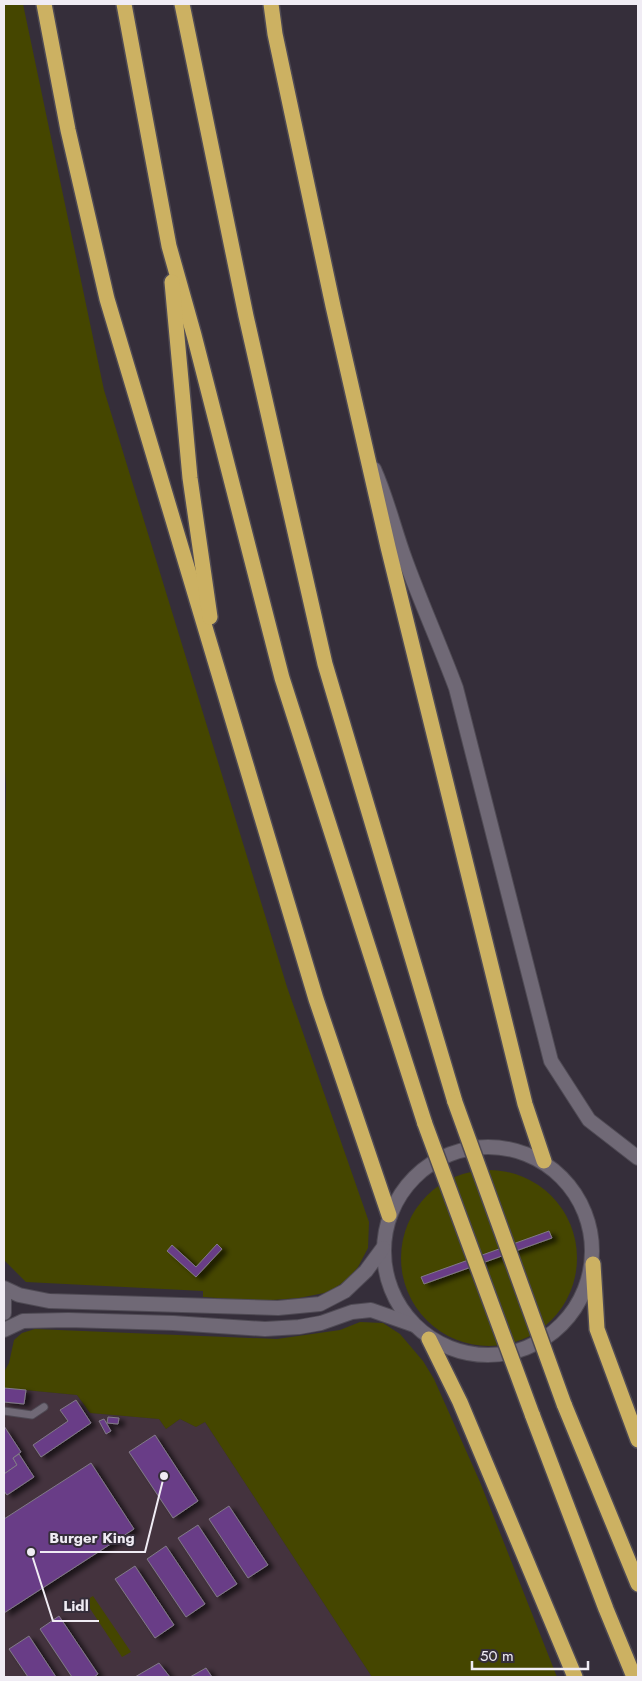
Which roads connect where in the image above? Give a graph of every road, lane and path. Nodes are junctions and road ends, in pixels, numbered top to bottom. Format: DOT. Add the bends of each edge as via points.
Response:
graph roads {
  1 [pos="36,4"];
  2 [pos="44,4"];
  3 [pos="124,4"];
  4 [pos="182,4"];
  5 [pos="271,4"];
  6 [pos="68,130"];
  7 [pos="169,246"];
  8 [pos="366,451"];
  9 [pos="225,697"];
  10 [pos="638,1158"];
  11 [pos="544,1161"];
  12 [pos="389,1215"];
  13 [pos="382,1248"];
  14 [pos="593,1264"];
  15 [pos="4,1288"];
  16 [pos="4,1297"];
  17 [pos="4,1313"];
  18 [pos="414,1325"];
  19 [pos="4,1330"];
  20 [pos="429,1338"];
  21 [pos="44,1407"];
  22 [pos="4,1411"];
  23 [pos="638,1440"];
  24 [pos="638,1584"];
  25 [pos="575,1677"];
  26 [pos="634,1677"];
  1 -- 6 [label="lane"];
  2 -- 6 [label="highway"];
  3 -- 7 [label="highway"];
  4 -- 24 [label="highway, bridge" via="246,316 325,664 455,1102 564,1404"];
  5 -- 8 [label="highway"];
  6 -- 9 [label="highway" via="107,299"];
  7 -- 9 [label="highway" via="190,478 212,632"];
  7 -- 26 [label="highway, bridge" via="282,678 425,1124"];
  8 -- 10 [label="street" via="384,489 405,559 456,688 551,1061 589,1120"];
  8 -- 11 [label="highway" via="525,1104"];
  9 -- 12 [label="highway" via="316,999"];
  11 -- 12 [label="street" via="496,1145 457,1150 414,1175"];
  11 -- 14 [label="street" via="572,1186 590,1224"];
  12 -- 13 [label="street"];
  13 -- 15 [label="street" via="366,1271 345,1292 320,1304 278,1308 49,1301 19,1295"];
  13 -- 18 [label="street" via="386,1278 398,1304"];
  14 -- 20 [label="street" via="581,1299 564,1323 532,1346 499,1355 465,1353"];
  14 -- 23 [label="highway" via="597,1329"];
  16 -- 17 [label="street"];
  18 -- 19 [label="street" via="371,1310 299,1327 265,1329 68,1320 23,1322"];
  18 -- 20 [label="street"];
  20 -- 25 [label="highway" via="460,1402"];
  21 -- 22 [label="lane" via="32,1415"];
}
